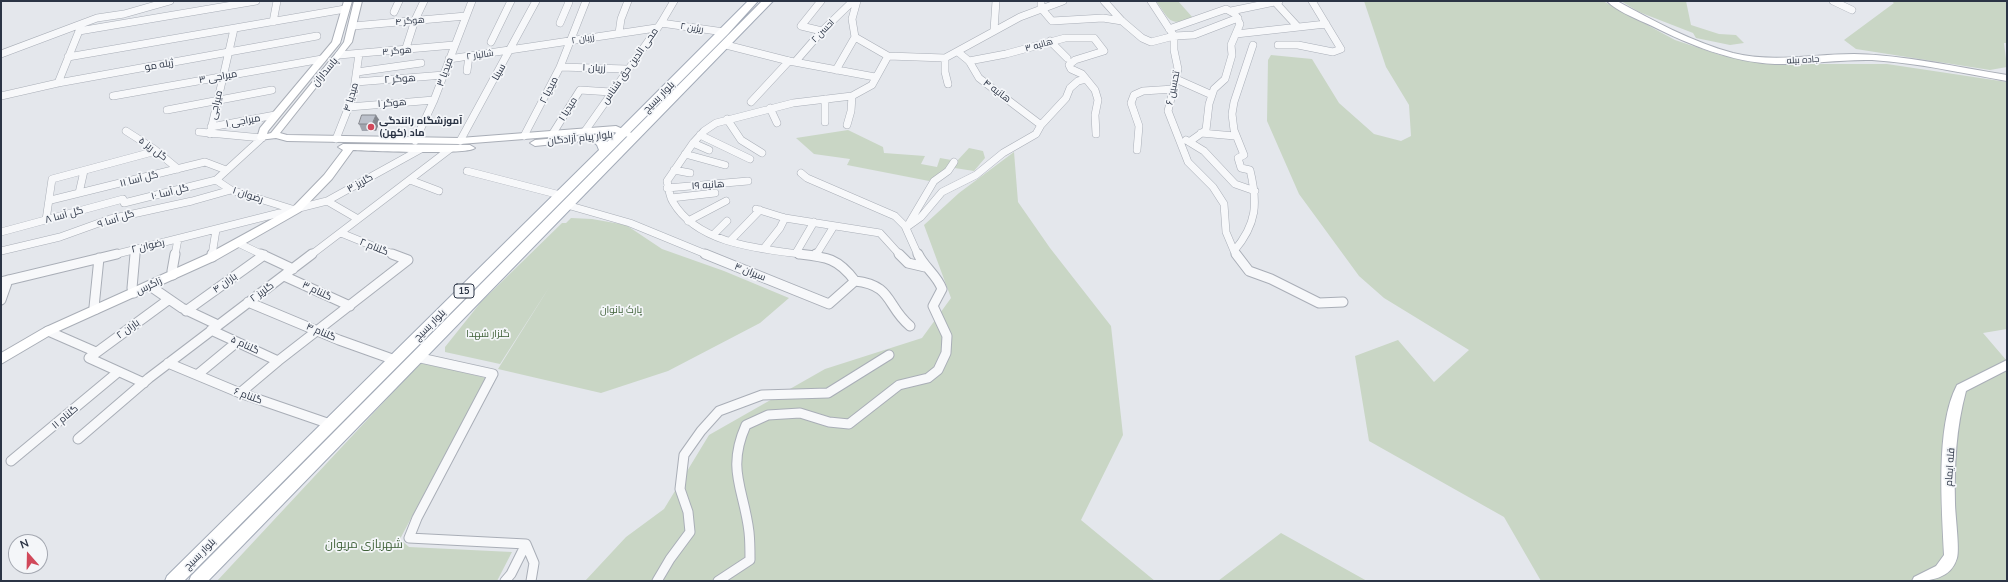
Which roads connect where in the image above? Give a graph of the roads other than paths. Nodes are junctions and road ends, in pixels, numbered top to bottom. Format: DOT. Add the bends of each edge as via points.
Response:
graph roads {
  1 [pos="170,1"];
  2 [pos="256,1"];
  3 [pos="277,1"];
  4 [pos="358,1"];
  5 [pos="399,1"];
  6 [pos="424,1"];
  7 [pos="472,1"];
  8 [pos="511,1"];
  9 [pos="536,1"];
  10 [pos="586,1"];
  11 [pos="628,1"];
  12 [pos="674,1"];
  13 [pos="753,1"];
  14 [pos="768,1"];
  15 [pos="821,1"];
  16 [pos="853,1"];
  17 [pos="857,1"];
  18 [pos="996,1"];
  19 [pos="1063,1"];
  20 [pos="1104,1"];
  21 [pos="1151,1"];
  22 [pos="1239,1"];
  23 [pos="1277,1"];
  24 [pos="1312,1"];
  25 [pos="1611,1"];
  26 [pos="1833,1"];
  27 [pos="569,2"];
  28 [pos="1041,4"];
  29 [pos="347,5"];
  30 [pos="1245,8"];
  31 [pos="1852,10"];
  32 [pos="580,11"];
  33 [pos="1231,11"];
  34 [pos="394,12"];
  35 [pos="564,12"];
  36 [pos="466,16"];
  37 [pos="1238,18"];
  38 [pos="415,20"];
  39 [pos="1122,21"];
  40 [pos="273,22"];
  41 [pos="560,23"];
  42 [pos="661,23"];
  43 [pos="1326,24"];
  44 [pos="353,26"];
  45 [pos="1298,27"];
  46 [pos="656,28"];
  47 [pos="234,29"];
  48 [pos="1169,29"];
  49 [pos="994,30"];
  50 [pos="822,31"];
  51 [pos="619,33"];
  52 [pos="1236,34"];
  53 [pos="317,36"];
  54 [pos="1174,36"];
  55 [pos="855,37"];
  56 [pos="725,39"];
  57 [pos="570,41"];
  58 [pos="1050,41"];
  59 [pos="491,42"];
  60 [pos="454,45"];
  61 [pos="1253,45"];
  62 [pos="1278,45"];
  63 [pos="405,50"];
  64 [pos="510,51"];
  65 [pos="958,52"];
  66 [pos="227,53"];
  67 [pos="1,54"];
  68 [pos="359,54"];
  69 [pos="339,55"];
  70 [pos="469,56"];
  71 [pos="888,56"];
  72 [pos="68,57"];
  73 [pos="945,58"];
  74 [pos="1067,58"];
  75 [pos="322,59"];
  76 [pos="449,59"];
  77 [pos="792,61"];
  78 [pos="969,61"];
  79 [pos="420,63"];
  80 [pos="560,66"];
  81 [pos="627,69"];
  82 [pos="836,70"];
  83 [pos="467,71"];
  84 [pos="357,72"];
  85 [pos="444,75"];
  86 [pos="223,76"];
  87 [pos="875,77"];
  88 [pos="2007,78"];
  89 [pos="1086,79"];
  90 [pos="1176,79"];
  91 [pos="58,82"];
  92 [pos="356,82"];
  93 [pos="948,84"];
  94 [pos="1174,89"];
  95 [pos="272,90"];
  96 [pos="611,92"];
  97 [pos="1212,95"];
  98 [pos="1,96"];
  99 [pos="113,96"];
  100 [pos="852,96"];
  101 [pos="825,99"];
  102 [pos="434,100"];
  103 [pos="218,101"];
  104 [pos="751,102"];
  105 [pos="349,106"];
  106 [pos="770,108"];
  107 [pos="167,110"];
  108 [pos="275,115"];
  109 [pos="727,119"];
  110 [pos="825,122"];
  111 [pos="778,123"];
  112 [pos="847,124"];
  113 [pos="1041,125"];
  114 [pos="211,127"];
  115 [pos="126,131"];
  116 [pos="585,131"];
  117 [pos="199,132"];
  118 [pos="553,133"];
  119 [pos="622,133"];
  120 [pos="1176,133"];
  121 [pos="1201,133"];
  122 [pos="210,134"];
  123 [pos="1096,134"];
  124 [pos="276,135"];
  125 [pos="700,135"];
  126 [pos="524,136"];
  127 [pos="636,136"];
  128 [pos="1235,136"];
  129 [pos="262,138"];
  130 [pos="595,138"];
  131 [pos="336,139"];
  132 [pos="460,141"];
  133 [pos="1189,142"];
  134 [pos="693,143"];
  135 [pos="418,145"];
  136 [pos="350,148"];
  137 [pos="450,149"];
  138 [pos="605,150"];
  139 [pos="709,150"];
  140 [pos="1137,150"];
  141 [pos="156,151"];
  142 [pos="762,153"];
  143 [pos="685,154"];
  144 [pos="750,158"];
  145 [pos="954,162"];
  146 [pos="725,165"];
  147 [pos="178,169"];
  148 [pos="226,170"];
  149 [pos="674,170"];
  150 [pos="84,171"];
  151 [pos="467,171"];
  152 [pos="801,172"];
  153 [pos="690,173"];
  154 [pos="216,180"];
  155 [pos="410,180"];
  156 [pos="748,182"];
  157 [pos="667,188"];
  158 [pos="231,190"];
  159 [pos="439,191"];
  160 [pos="1255,191"];
  161 [pos="79,193"];
  162 [pos="714,193"];
  163 [pos="671,198"];
  164 [pos="51,200"];
  165 [pos="564,200"];
  166 [pos="327,201"];
  167 [pos="726,201"];
  168 [pos="124,203"];
  169 [pos="296,210"];
  170 [pos="785,218"];
  171 [pos="46,220"];
  172 [pos="358,220"];
  173 [pos="688,221"];
  174 [pos="727,221"];
  175 [pos="814,222"];
  176 [pos="834,226"];
  177 [pos="907,227"];
  178 [pos="216,230"];
  179 [pos="1,232"];
  180 [pos="341,233"];
  181 [pos="713,235"];
  182 [pos="178,238"];
  183 [pos="731,240"];
  184 [pos="238,243"];
  185 [pos="765,247"];
  186 [pos="136,248"];
  187 [pos="1,251"];
  188 [pos="1234,251"];
  189 [pos="796,253"];
  190 [pos="264,255"];
  191 [pos="815,256"];
  192 [pos="212,257"];
  193 [pos="99,258"];
  194 [pos="925,267"];
  195 [pos="293,269"];
  196 [pos="173,275"];
  197 [pos="284,276"];
  198 [pos="5,281"];
  199 [pos="855,281"];
  200 [pos="150,286"];
  201 [pos="134,293"];
  202 [pos="1,300"];
  203 [pos="168,300"];
  204 [pos="248,302"];
  205 [pos="1343,302"];
  206 [pos="350,306"];
  207 [pos="96,309"];
  208 [pos="186,311"];
  209 [pos="218,325"];
  210 [pos="910,326"];
  211 [pos="211,330"];
  212 [pos="317,330"];
  213 [pos="48,331"];
  214 [pos="236,342"];
  215 [pos="96,352"];
  216 [pos="889,355"];
  217 [pos="416,357"];
  218 [pos="1,359"];
  219 [pos="395,360"];
  220 [pos="278,361"];
  221 [pos="168,363"];
  222 [pos="2007,365"];
  223 [pos="118,372"];
  224 [pos="196,375"];
  225 [pos="144,383"];
  226 [pos="240,393"];
  227 [pos="330,424"];
  228 [pos="78,439"];
  229 [pos="12,461"];
  230 [pos="526,544"];
  231 [pos="173,581"];
  232 [pos="198,581"];
  233 [pos="505,581"];
  234 [pos="531,581"];
  235 [pos="658,581"];
  236 [pos="718,581"];
  237 [pos="1919,581"];
  1 -- 67 [label="street" via="124,14 97,18"];
  2 -- 72 [label="street" via="79,31"];
  3 -- 40 [label="street"];
  4 -- 44 [label="main road, پاسداران"];
  5 -- 34 [label="street"];
  6 -- 38 [label="street"];
  7 -- 36 [label="street, میدیا ۳"];
  8 -- 59 [label="street"];
  9 -- 64 [label="street, سینا"];
  10 -- 32 [label="street, میدیا ۲"];
  11 -- 51 [label="street"];
  12 -- 42 [label="street, محی الدین حق شناس"];
  13 -- 56 [label="main road, بلوار بسیج / 15"];
  14 -- 56 [label="main road, بلوار بسیج / 15"];
  15 -- 50 [label="street" via="801,26"];
  16 -- 50 [label="street, احسن ۲"];
  17 -- 55 [label="street" via="852,19"];
  18 -- 49 [label="street"];
  19 -- 28 [label="street"];
  20 -- 39 [label="street"];
  21 -- 48 [label="street"];
  22 -- 30 [label="street"];
  23 -- 30 [label="street"];
  23 -- 45 [label="street"];
  24 -- 43 [label="street"];
  25 -- 88 [label="main road, جاده بیله" via="1669,32 1739,56 1773,61 1854,57 1898,61"];
  26 -- 31 [label="street"];
  27 -- 35 [label="street"];
  28 -- 39 [label="street" via="1052,21 1103,18"];
  28 -- 49 [label="street"];
  29 -- 40 [label="street"];
  29 -- 75 [label="main road" via="336,43"];
  30 -- 33 [label="street"];
  32 -- 35 [label="street"];
  32 -- 57 [label="street, میدیا ۲"];
  33 -- 37 [label="street"];
  33 -- 48 [label="street" via="1224,9"];
  35 -- 41 [label="street"];
  36 -- 38 [label="street, هوگر ۴"];
  36 -- 60 [label="street, میدیا ۳"];
  37 -- 52 [label="street" via="1240,24"];
  37 -- 54 [label="street" via="1194,35"];
  38 -- 44 [label="street, هوگر ۴"];
  38 -- 63 [label="street"];
  39 -- 54 [label="street" via="1147,41"];
  40 -- 47 [label="street"];
  42 -- 46 [label="street, محی الدین حق شناس"];
  42 -- 56 [label="street, ریژین ۲"];
  43 -- 45 [label="street"];
  43 -- 62 [label="street" via="1341,49 1334,52 1298,45"];
  44 -- 69 [label="main road, پاسداران" via="348,42"];
  45 -- 52 [label="street"];
  46 -- 51 [label="street, زریان ۲"];
  46 -- 81 [label="street, محی الدین حق شناس"];
  47 -- 66 [label="street, میراجی"];
  47 -- 72 [label="street"];
  48 -- 54 [label="street"];
  49 -- 65 [label="street"];
  50 -- 77 [label="street, احسن ۲"];
  51 -- 57 [label="street, زریان ۲"];
  52 -- 97 [label="street" via="1231,46 1232,55 1225,79 1214,89"];
  53 -- 66 [label="street, ژیله مو"];
  54 -- 90 [label="street, تحسین ۶" via="1178,69"];
  55 -- 71 [label="street"];
  55 -- 82 [label="street"];
  56 -- 77 [label="street, ریژین ۲"];
  56 -- 119 [label="main road, بلوار بسیج / 15"];
  56 -- 127 [label="main road, بلوار بسیج / 15"];
  57 -- 64 [label="street, زریان ۲"];
  57 -- 80 [label="street, میدیا ۲"];
  58 -- 74 [label="street"];
  58 -- 78 [label="street, هانیه ۳" via="990,58"];
  58 -- 89 [label="street, هانیه ۳" via="1082,36 1094,38 1104,51 1070,63 1069,66"];
  60 -- 63 [label="street, هوگر ۳"];
  60 -- 76 [label="street, میدیا ۳"];
  61 -- 128 [label="street" via="1231,118"];
  63 -- 68 [label="street, هوگر ۳"];
  64 -- 70 [label="street, شالیار ۲"];
  64 -- 132 [label="street, سینا"];
  65 -- 73 [label="street"];
  65 -- 78 [label="street, هانیه ۴"];
  66 -- 86 [label="street, میراجی"];
  66 -- 91 [label="street, ژیله مو"];
  68 -- 69 [label="street, هوگر ۳"];
  68 -- 84 [label="street, میدیا ۴"];
  69 -- 124 [label="main road, پاسداران" via="275,132"];
  70 -- 76 [label="street, شالیار ۲"];
  70 -- 83 [label="street"];
  71 -- 73 [label="street"];
  71 -- 87 [label="street"];
  72 -- 91 [label="street"];
  73 -- 93 [label="street"];
  75 -- 86 [label="street, میراجی ۳"];
  75 -- 108 [label="main road"];
  76 -- 85 [label="street, میدیا ۳"];
  77 -- 82 [label="street, ریژین ۲"];
  77 -- 104 [label="street, احسن ۲"];
  78 -- 113 [label="street, هانیه ۴" via="979,78"];
  79 -- 84 [label="street"];
  80 -- 81 [label="street, زریان ۱"];
  80 -- 126 [label="street, میدیا ۲"];
  81 -- 96 [label="street, محی الدین حق شناس"];
  82 -- 87 [label="street, ریژین ۲"];
  84 -- 92 [label="street, میدیا ۴"];
  85 -- 92 [label="street, هوگر ۲"];
  85 -- 102 [label="street, میدیا ۳"];
  86 -- 99 [label="street, میراجی ۳"];
  86 -- 103 [label="street, میراجی"];
  87 -- 100 [label="street" via="872,85"];
  89 -- 113 [label="street" via="1070,88 1066,98"];
  89 -- 123 [label="street" via="1095,90 1098,100 1095,115"];
  90 -- 94 [label="street, تحسین ۶"];
  90 -- 97 [label="street"];
  91 -- 98 [label="street, ژیله مو"];
  92 -- 105 [label="street, میدیا ۴"];
  94 -- 120 [label="street, تحسین ۶" via="1168,111"];
  94 -- 140 [label="street" via="1134,94 1131,103 1139,123"];
  95 -- 103 [label="street"];
  96 -- 116 [label="street, محی الدین حق شناس"];
  96 -- 118 [label="street, میدیا ۱" via="580,90"];
  97 -- 121 [label="street" via="1208,104 1206,130"];
  100 -- 101 [label="street"];
  100 -- 112 [label="street"];
  101 -- 106 [label="street"];
  101 -- 110 [label="street"];
  102 -- 105 [label="street, هوگر ۱"];
  102 -- 135 [label="street, میدیا ۳"];
  103 -- 107 [label="street"];
  103 -- 114 [label="street, میراجی"];
  105 -- 131 [label="street, میدیا ۴"];
  106 -- 109 [label="street"];
  106 -- 111 [label="street"];
  108 -- 114 [label="street, میراجی ۱"];
  108 -- 129 [label="main road" via="262,130"];
  109 -- 125 [label="street" via="716,123"];
  109 -- 142 [label="street" via="736,136"];
  113 -- 177 [label="street" via="1036,134 1003,153 976,175 942,192 921,218"];
  114 -- 122 [label="street, میراجی"];
  115 -- 141 [label="street, گل ریز ۵"];
  116 -- 118 [label="main road, بلوار پیام آزادگان"];
  116 -- 119 [label="main road, بلوار پیام آزادگان" via="616,129"];
  117 -- 122 [label="street"];
  118 -- 126 [label="main road, بلوار پیام آزادگان"];
  119 -- 127 [label="main road"];
  119 -- 130 [label="main road, بلوار پیام آزادگان"];
  119 -- 138 [label="main road, بلوار بسیج / 15"];
  120 -- 133 [label="street"];
  120 -- 188 [label="street, تحسین ۶" via="1188,162 1213,187 1224,204 1226,232"];
  121 -- 128 [label="street"];
  121 -- 133 [label="street"];
  122 -- 129 [label="street"];
  124 -- 129 [label="main road"];
  124 -- 131 [label="main road, بلوار پیام آزادگان" via="287,138"];
  125 -- 134 [label="street"];
  125 -- 144 [label="street"];
  126 -- 132 [label="main road, بلوار پیام آزادگان"];
  127 -- 165 [label="main road, بلوار بسیج / 15"];
  128 -- 160 [label="street" via="1244,155 1238,158 1241,168 1250,170"];
  129 -- 136 [label="main road, بلوار پیام آزادگان" via="268,142 292,145"];
  129 -- 148 [label="street"];
  130 -- 137 [label="main road, بلوار پیام آزادگان"];
  130 -- 138 [label="main road" via="602,143"];
  131 -- 135 [label="main road, بلوار پیام آزادگان"];
  132 -- 135 [label="main road, بلوار پیام آزادگان"];
  133 -- 160 [label="street" via="1204,151 1235,184"];
  134 -- 139 [label="street"];
  134 -- 143 [label="street"];
  135 -- 136 [label="main road, بلوار پیام آزادگان"];
  135 -- 137 [label="main road, بلوار پیام آزادگان"];
  135 -- 166 [label="street, گلریز ۳"];
  136 -- 169 [label="main road, زاگرس" via="328,177"];
  137 -- 155 [label="street, گلریز ۲"];
  138 -- 165 [label="main road, بلوار بسیج / 15"];
  141 -- 147 [label="street, گل ریز ۵"];
  141 -- 150 [label="street"];
  143 -- 146 [label="street"];
  143 -- 149 [label="street"];
  145 -- 177 [label="street" via="948,171 934,181"];
  147 -- 148 [label="street, گل آسا ۱۱" via="205,162"];
  147 -- 161 [label="street, گل آسا ۱۱"];
  148 -- 154 [label="street"];
  149 -- 153 [label="street"];
  149 -- 157 [label="street" via="667,181"];
  150 -- 161 [label="street"];
  150 -- 164 [label="street" via="52,180"];
  151 -- 165 [label="street"];
  152 -- 177 [label="street" via="807,178 895,216 904,221"];
  154 -- 158 [label="street, رضوان ۱"];
  154 -- 168 [label="street, گل آسا ۱۰"];
  155 -- 159 [label="street"];
  155 -- 172 [label="street, گلریز ۲"];
  156 -- 157 [label="street, هانیه ۱۹"];
  157 -- 163 [label="street"];
  158 -- 169 [label="street, رضوان ۱"];
  158 -- 187 [label="street, گل آسا ۹" via="192,202 110,219 60,237"];
  160 -- 188 [label="street" via="1253,218 1246,238"];
  161 -- 164 [label="street, گل آسا ۱۱"];
  162 -- 163 [label="street"];
  163 -- 173 [label="street" via="678,213"];
  164 -- 171 [label="street"];
  165 -- 199 [label="street, سیران ۴" via="630,222 829,304"];
  165 -- 217 [label="main road, بلوار بسیج / 15"];
  165 -- 219 [label="main road, بلوار بسیج / 15"];
  166 -- 169 [label="street, گلریز ۳"];
  166 -- 172 [label="street"];
  167 -- 173 [label="street"];
  168 -- 171 [label="street, گل آسا ۸" via="122,200"];
  169 -- 178 [label="street, رضوان ۲"];
  169 -- 184 [label="main road, زاگرس"];
  170 -- 175 [label="street"];
  170 -- 183 [label="street" via="758,210"];
  170 -- 185 [label="street"];
  171 -- 179 [label="street, گل آسا ۸"];
  172 -- 180 [label="street, گلریز ۲"];
  173 -- 181 [label="street"];
  174 -- 181 [label="street"];
  175 -- 176 [label="street"];
  175 -- 189 [label="street"];
  176 -- 191 [label="street"];
  176 -- 194 [label="street" via="880,233 908,262"];
  177 -- 194 [label="street"];
  178 -- 182 [label="street, رضوان ۲"];
  178 -- 192 [label="street"];
  180 -- 195 [label="street, گلریز ۲"];
  180 -- 206 [label="street, گلنام ۲" via="408,260"];
  181 -- 183 [label="street"];
  182 -- 186 [label="street, رضوان ۲"];
  182 -- 196 [label="street"];
  183 -- 185 [label="street"];
  184 -- 190 [label="street"];
  184 -- 192 [label="main road, زاگرس"];
  185 -- 189 [label="street"];
  186 -- 193 [label="street, رضوان ۲"];
  186 -- 201 [label="street" via="132,288"];
  188 -- 205 [label="street, تحسین ۶" via="1249,271 1319,303"];
  189 -- 191 [label="street"];
  190 -- 195 [label="street"];
  190 -- 208 [label="street, باران ۴"];
  191 -- 199 [label="street" via="841,265"];
  192 -- 196 [label="main road, زاگرس"];
  193 -- 198 [label="street, رضوان ۲"];
  193 -- 207 [label="street" via="94,307"];
  194 -- 236 [label="street" via="938,277 942,288 933,306 947,336 946,353 938,370 928,378 899,385 849,424 829,422 800,413 768,415 746,425 738,443 736,474 749,532 750,560"];
  195 -- 197 [label="street, گلریز ۲"];
  196 -- 200 [label="main road, زاگرس"];
  197 -- 204 [label="street, گلریز ۲"];
  197 -- 206 [label="street, گلنام ۳"];
  198 -- 202 [label="street"];
  199 -- 210 [label="street" via="873,283 888,295 901,320"];
  200 -- 201 [label="main road, زاگرس"];
  200 -- 203 [label="street"];
  201 -- 207 [label="main road, زاگرس"];
  203 -- 208 [label="street"];
  203 -- 215 [label="street, باران ۲"];
  204 -- 209 [label="street, گلریز ۲"];
  204 -- 212 [label="street, گلنام ۴"];
  206 -- 212 [label="street"];
  207 -- 213 [label="main road, زاگرس"];
  208 -- 209 [label="street"];
  209 -- 211 [label="street, گلریز ۲"];
  211 -- 214 [label="street, گلنام ۵"];
  211 -- 221 [label="street, گلریز ۲"];
  212 -- 219 [label="street, گلنام ۴"];
  212 -- 220 [label="street"];
  213 -- 215 [label="street"];
  213 -- 218 [label="main road, زاگرس"];
  214 -- 220 [label="street, گلنام ۵"];
  214 -- 224 [label="street"];
  215 -- 223 [label="street, باران ۲" via="89,358"];
  216 -- 235 [label="street" via="828,393 762,395 719,411 684,456 680,489 688,512 690,532"];
  217 -- 230 [label="street" via="493,374 409,538"];
  217 -- 232 [label="main road, بلوار بسیج / 15"];
  219 -- 227 [label="main road, بلوار بسیج / 15"];
  220 -- 226 [label="street"];
  221 -- 224 [label="street, گلنام ۶"];
  221 -- 225 [label="street, گلریز ۲"];
  222 -- 237 [label="main road, قله ایمام" via="1961,388 1954,409 1948,488 1951,557 1941,570"];
  223 -- 225 [label="street"];
  223 -- 229 [label="street, گلنام ۱۱"];
  224 -- 226 [label="street, گلنام ۶"];
  225 -- 228 [label="street, گلریز ۲"];
  226 -- 227 [label="street, گلنام ۶"];
  227 -- 231 [label="main road, بلوار بسیج / 15"];
  230 -- 233 [label="street"];
  230 -- 234 [label="street" via="534,563"];
}
